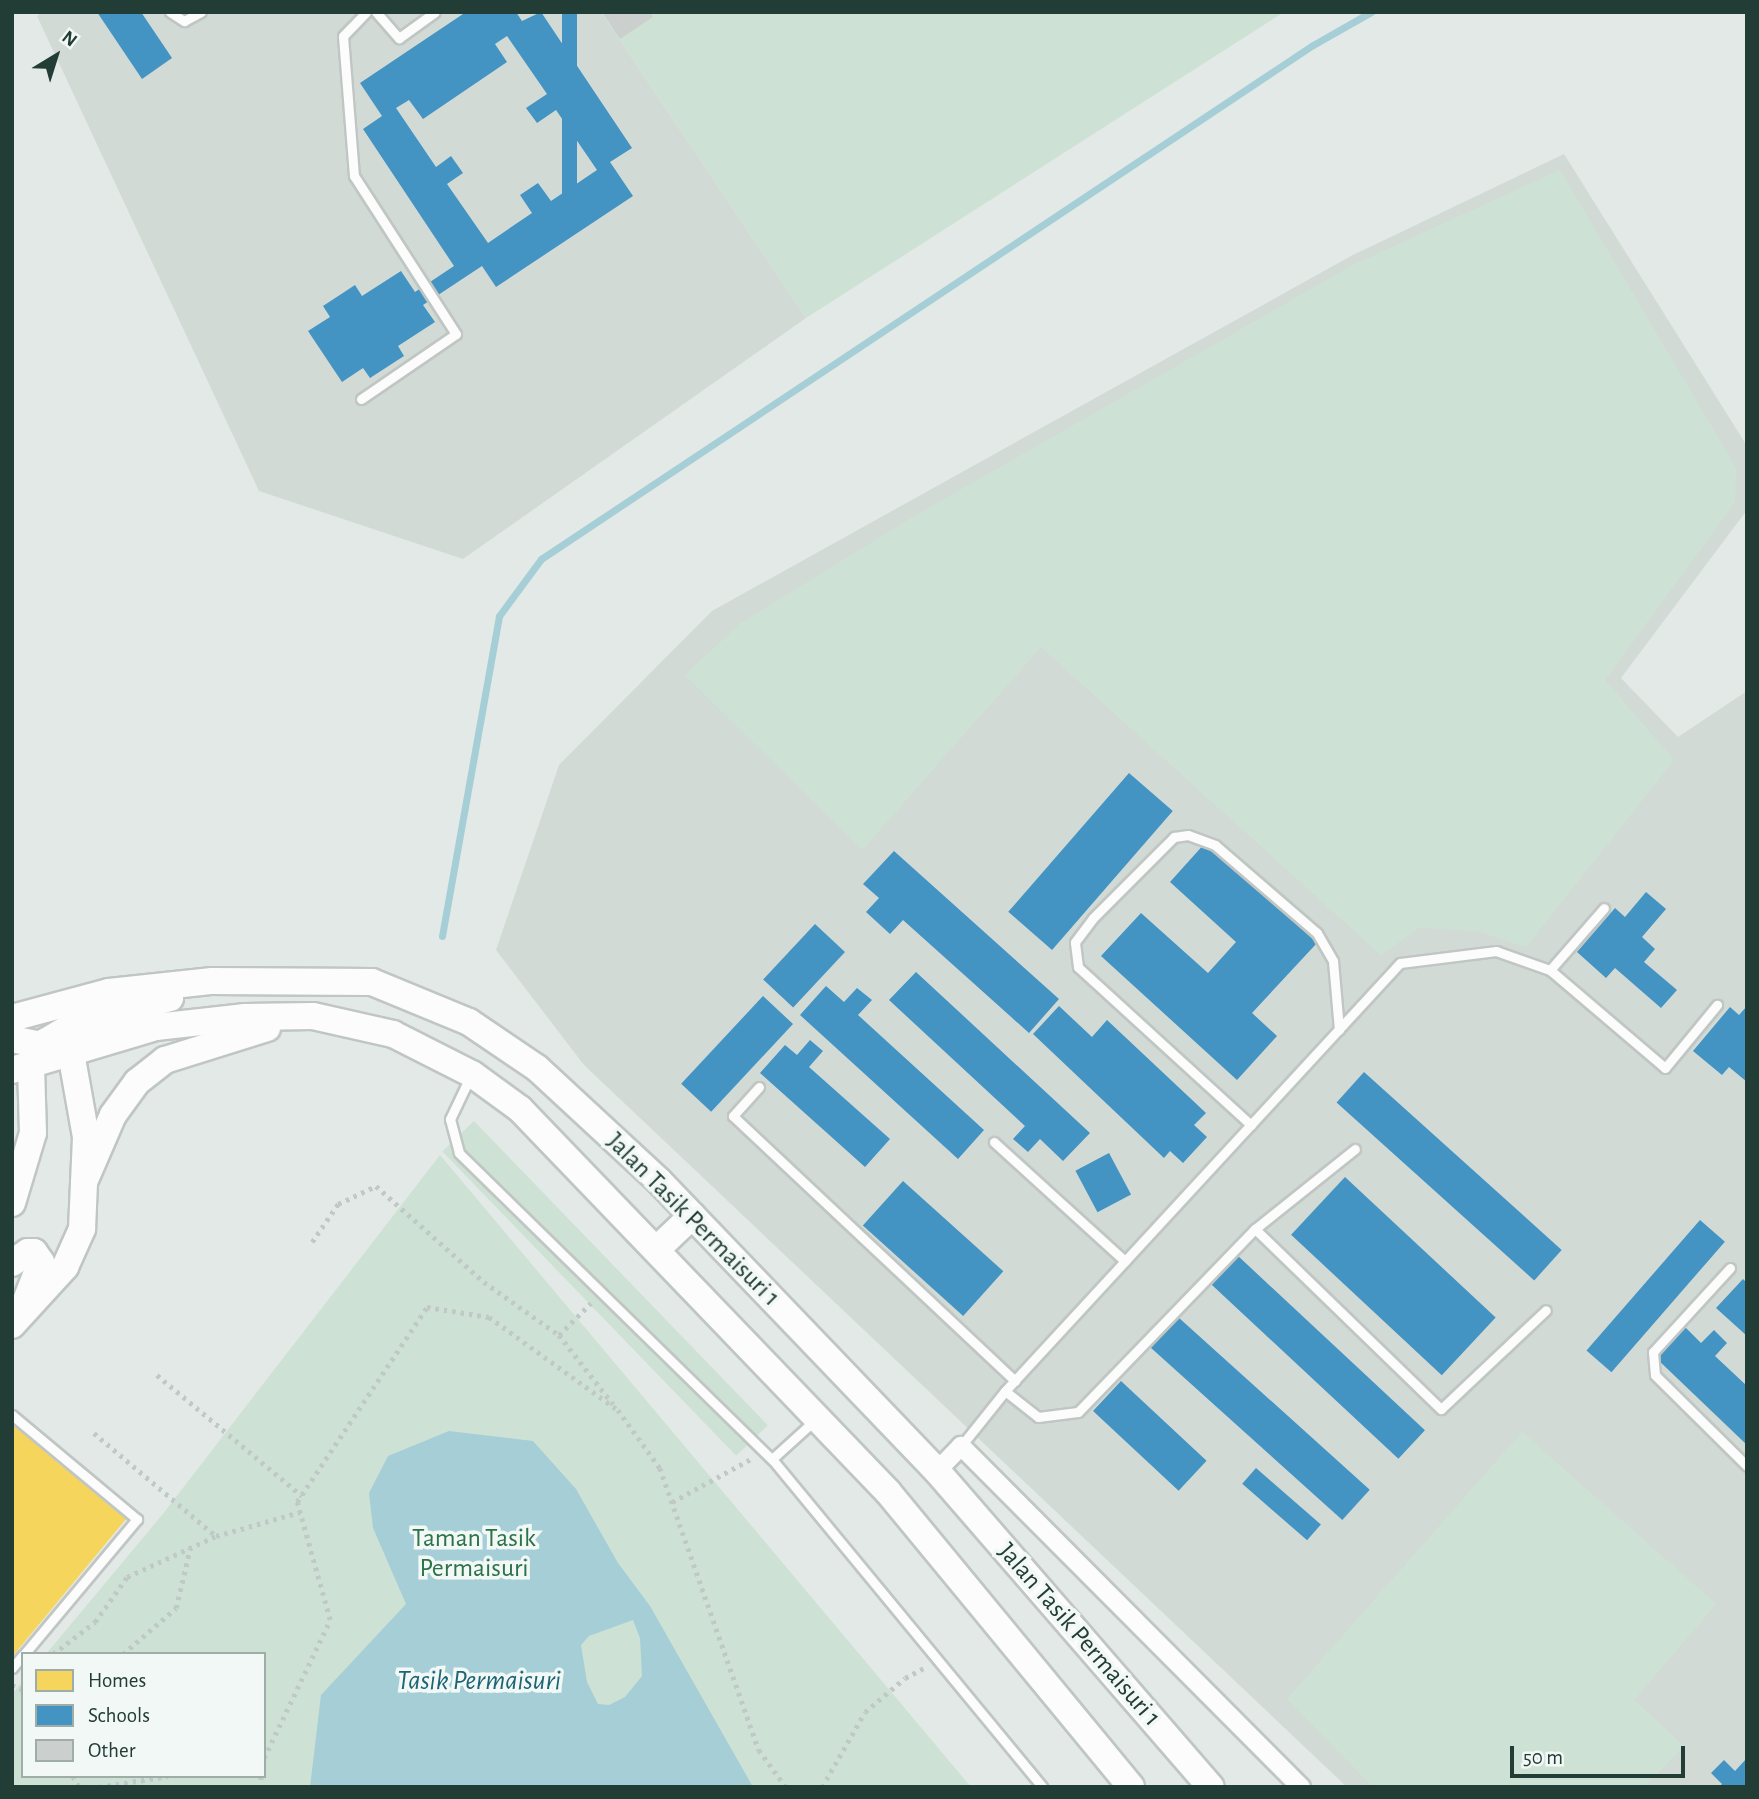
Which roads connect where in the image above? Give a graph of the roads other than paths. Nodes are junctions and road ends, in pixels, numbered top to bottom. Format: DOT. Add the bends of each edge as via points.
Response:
graph roads {
  1 [pos="170,12"];
  2 [pos="201,12"];
  3 [pos="366,12"];
  4 [pos="376,12"];
  5 [pos="435,12"];
  6 [pos="361,399"];
  7 [pos="1604,908"];
  8 [pos="1550,970"];
  9 [pos="212,981"];
  10 [pos="1717,1005"];
  11 [pos="313,1016"];
  12 [pos="12,1018"];
  13 [pos="1339,1030"];
  14 [pos="12,1039"];
  15 [pos="71,1054"];
  16 [pos="30,1059"];
  17 [pos="472,1074"];
  18 [pos="759,1087"];
  19 [pos="1251,1125"];
  20 [pos="994,1142"];
  21 [pos="1355,1149"];
  22 [pos="84,1182"];
  23 [pos="12,1203"];
  24 [pos="692,1216"];
  25 [pos="1255,1229"];
  26 [pos="656,1250"];
  27 [pos="1125,1261"];
  28 [pos="12,1264"];
  29 [pos="1730,1268"];
  30 [pos="1546,1310"];
  31 [pos="15,1323"];
  32 [pos="1015,1381"];
  33 [pos="1004,1391"];
  34 [pos="12,1415"];
  35 [pos="817,1418"];
  36 [pos="961,1446"];
  37 [pos="772,1459"];
  38 [pos="1747,1466"];
  39 [pos="937,1471"];
  40 [pos="26,1652"];
  41 [pos="1042,1787"];
  42 [pos="1131,1787"];
  43 [pos="1211,1787"];
  44 [pos="1301,1787"];
  1 -- 2 [label="lane" via="184,21"];
  3 -- 6 [label="lane" via="343,36 354,176 456,334"];
  4 -- 5 [label="lane" via="399,38"];
  7 -- 8 [label="lane"];
  8 -- 10 [label="lane" via="1665,1068"];
  8 -- 13 [label="lane" via="1496,951 1400,964"];
  9 -- 12 [label="main road, Jalan Tasik Permaisuri 1" via="109,992"];
  9 -- 16 [label="main road" via="72,1026"];
  9 -- 24 [label="main road, Jalan Tasik Permaisuri 1" via="372,982 469,1022 537,1068"];
  11 -- 15 [label="main road, Jalan Tasik Permaisuri 1" via="245,1017 156,1027"];
  11 -- 17 [label="main road, Jalan Tasik Permaisuri 1" via="393,1034"];
  11 -- 22 [label="main road" via="165,1060 137,1082 113,1115"];
  13 -- 19 [label="lane"];
  13 -- 19 [label="lane" via="1333,961 1317,933 1215,845 1188,835 1174,838 1093,918 1075,942 1078,967"];
  14 -- 16 [label="main road"];
  15 -- 16 [label="main road"];
  15 -- 22 [label="main road" via="86,1137"];
  16 -- 23 [label="main road" via="33,1133"];
  17 -- 26 [label="main road, Jalan Tasik Permaisuri 1" via="520,1109"];
  17 -- 37 [label="lane" via="450,1119 459,1153"];
  18 -- 32 [label="lane" via="733,1116"];
  19 -- 27 [label="lane"];
  20 -- 27 [label="lane"];
  21 -- 25 [label="lane"];
  22 -- 31 [label="main road" via="82,1229 65,1267"];
  24 -- 26 [label="main road"];
  24 -- 39 [label="main road, Jalan Tasik Permaisuri 1"];
  25 -- 30 [label="lane" via="1441,1409"];
  25 -- 33 [label="lane" via="1078,1412 1038,1418"];
  26 -- 35 [label="main road, Jalan Tasik Permaisuri 1"];
  27 -- 32 [label="lane"];
  28 -- 31 [label="main road" via="27,1252 34,1252 41,1262"];
  29 -- 38 [label="lane" via="1653,1352 1655,1375"];
  32 -- 33 [label="lane"];
  33 -- 36 [label="lane"];
  34 -- 40 [label="lane" via="137,1520"];
  35 -- 37 [label="lane"];
  35 -- 42 [label="main road, Jalan Tasik Permaisuri 1" via="888,1492"];
  36 -- 39 [label="street"];
  36 -- 44 [label="street"];
  37 -- 41 [label="lane"];
  39 -- 43 [label="main road, Jalan Tasik Permaisuri 1"];
}
